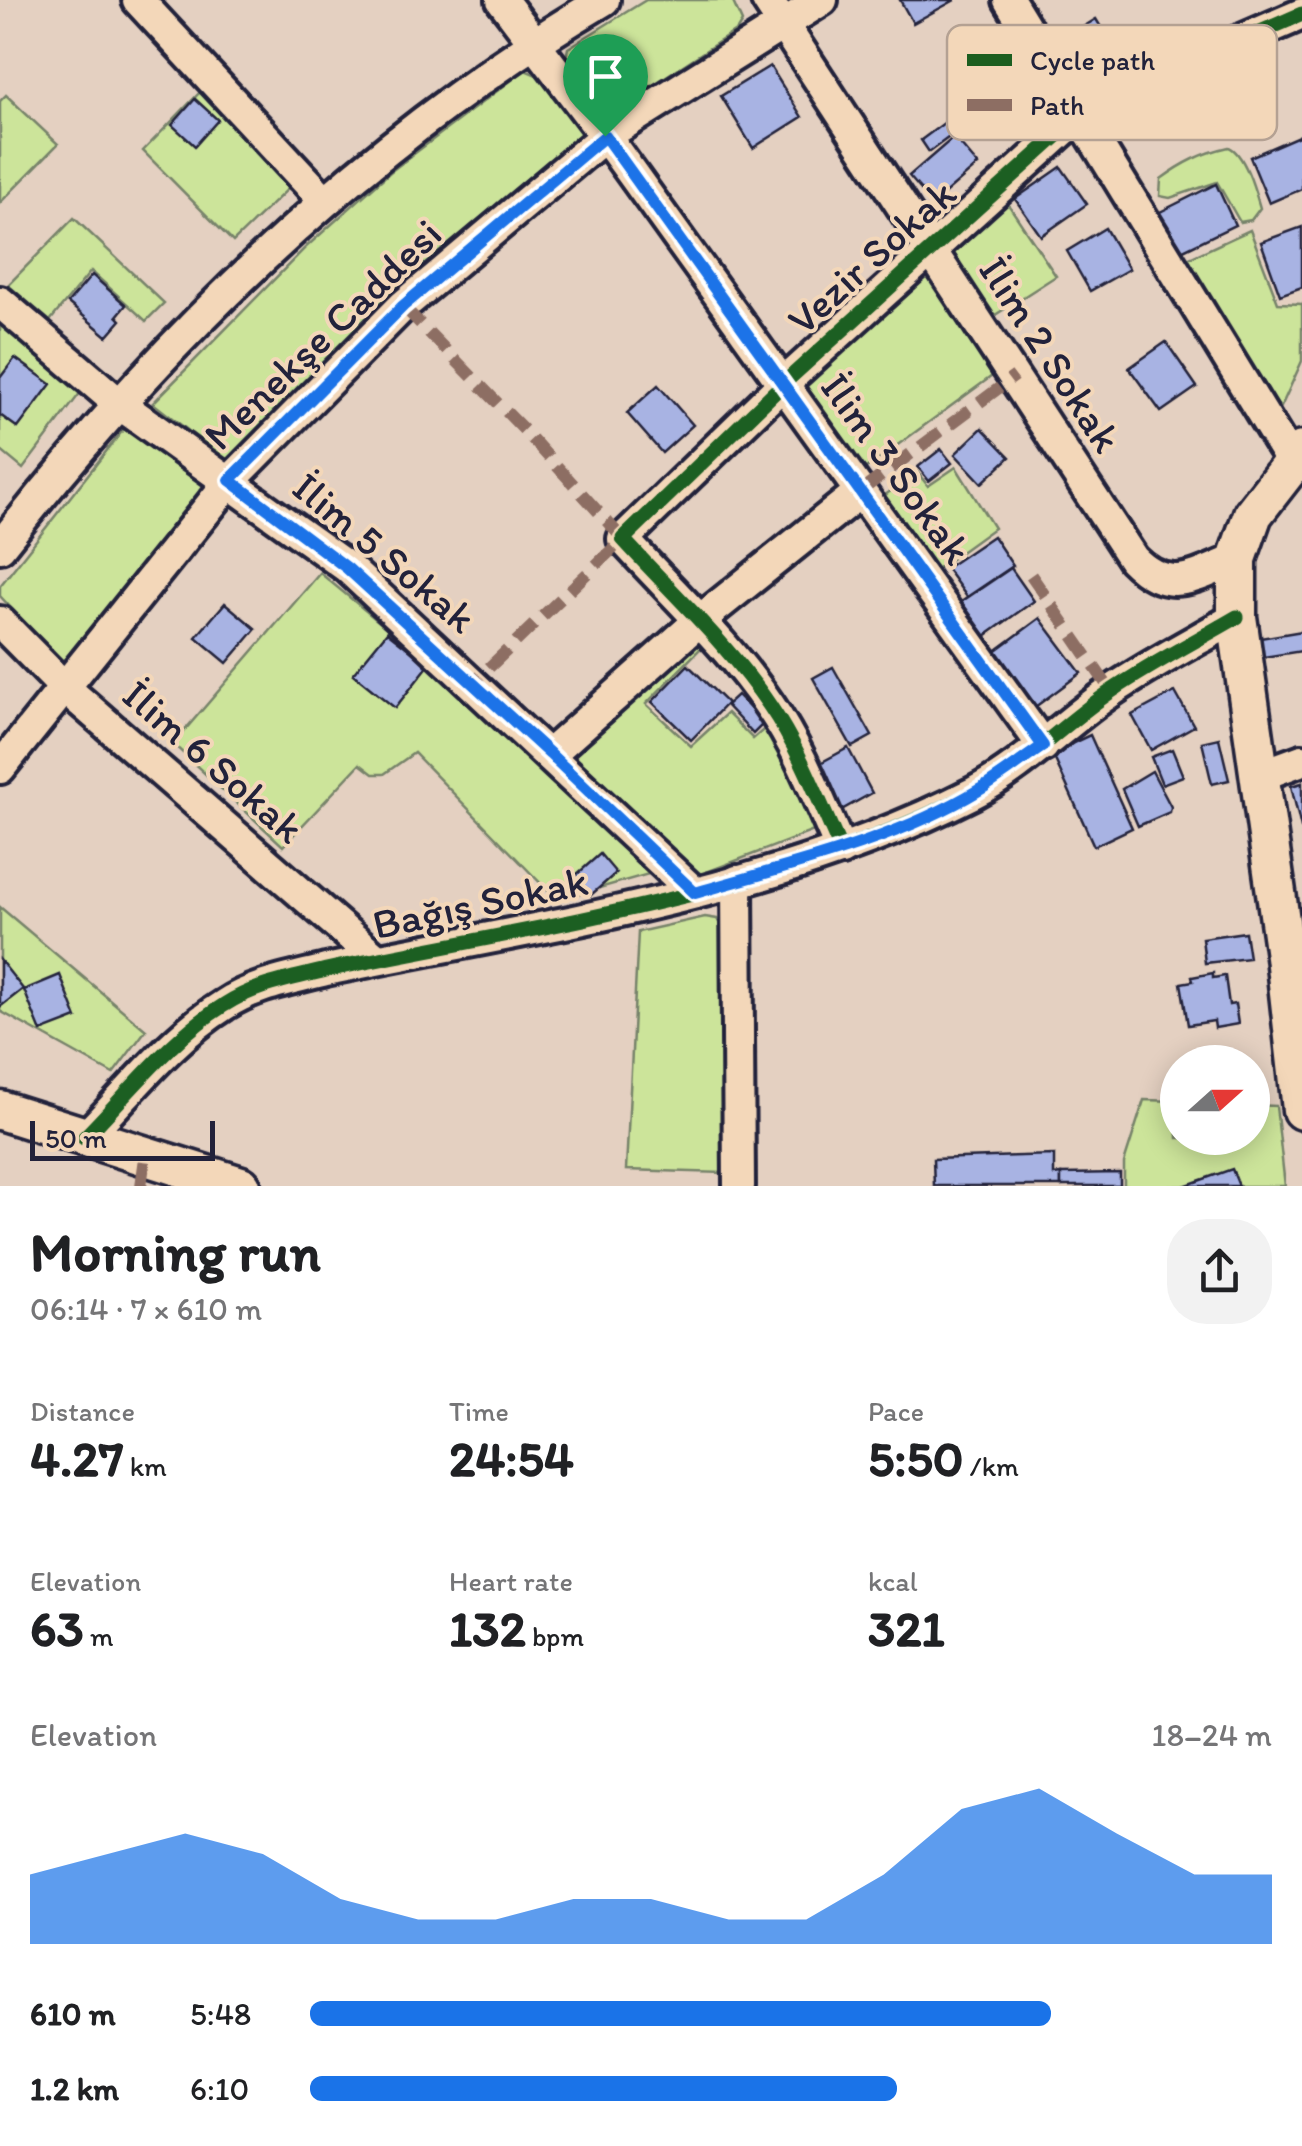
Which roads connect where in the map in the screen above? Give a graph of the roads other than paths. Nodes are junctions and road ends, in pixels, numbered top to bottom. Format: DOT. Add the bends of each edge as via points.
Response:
graph roads {
  1 [pos="138,0"];
  2 [pos="502,0"];
  3 [pos="604,0"];
  4 [pos="822,0"];
  5 [pos="1009,0"];
  6 [pos="776,11"];
  7 [pos="1302,14"];
  8 [pos="1024,25"];
  9 [pos="1277,25"];
  10 [pos="534,42"];
  11 [pos="605,136"];
  12 [pos="1052,140"];
  13 [pos="1094,140"];
  14 [pos="324,200"];
  15 [pos="932,248"];
  16 [pos="0,302"];
  17 [pos="784,383"];
  18 [pos="118,403"];
  19 [pos="1298,457"];
  20 [pos="230,480"];
  21 [pos="861,491"];
  22 [pos="0,546"];
  23 [pos="1236,559"];
  24 [pos="1237,617"];
  25 [pos="699,621"];
  26 [pos="0,622"];
  27 [pos="65,688"];
  28 [pos="1043,746"];
  29 [pos="550,754"];
  30 [pos="1302,760"];
  31 [pos="0,768"];
  32 [pos="1260,776"];
  33 [pos="841,850"];
  34 [pos="737,881"];
  35 [pos="695,893"];
  36 [pos="377,960"];
  37 [pos="0,1110"];
  38 [pos="1302,1110"];
  39 [pos="84,1138"];
  40 [pos="241,1186"];
  41 [pos="740,1186"];
  1 -- 14 [label="street"];
  2 -- 10 [label="street, İlim 3 Sokak"];
  3 -- 10 [label="street"];
  4 -- 6 [label="street, Menekşe Caddesi"];
  5 -- 8 [label="street"];
  6 -- 11 [label="street, Menekşe Caddesi"];
  6 -- 15 [label="street, İlim 2 Sokak"];
  7 -- 9 [label="street, Vezir Sokak"];
  10 -- 11 [label="street, İlim 3 Sokak"];
  10 -- 14 [label="street"];
  11 -- 17 [label="street, İlim 3 Sokak"];
  11 -- 20 [label="street, Menekşe Caddesi" via="403,306"];
  12 -- 15 [label="street, Vezir Sokak"];
  13 -- 19 [label="street"];
  14 -- 18 [label="street"];
  15 -- 17 [label="street, Vezir Sokak"];
  15 -- 23 [label="street, İlim 2 Sokak" via="1133,559 1165,580 1187,579"];
  16 -- 18 [label="street, İlim 5 Sokak"];
  17 -- 21 [label="street, İlim 3 Sokak"];
  17 -- 25 [label="street, Vezir Sokak" via="623,539"];
  18 -- 20 [label="street, İlim 5 Sokak"];
  18 -- 22 [label="street"];
  19 -- 23 [label="street" via="1253,514"];
  20 -- 27 [label="street, Menekşe Caddesi"];
  20 -- 29 [label="street, İlim 5 Sokak" via="347,568"];
  21 -- 25 [label="street"];
  21 -- 28 [label="street, İlim 3 Sokak"];
  23 -- 24 [label="street"];
  24 -- 28 [label="street, Bağış Sokak" via="1112,691"];
  24 -- 32 [label="street"];
  25 -- 29 [label="street"];
  25 -- 33 [label="street" via="786,731"];
  26 -- 27 [label="street, İlim 6 Sokak"];
  27 -- 31 [label="street, Menekşe Caddesi"];
  27 -- 36 [label="street, İlim 6 Sokak"];
  28 -- 33 [label="street, Bağış Sokak" via="978,791"];
  29 -- 35 [label="street, İlim 5 Sokak"];
  30 -- 32 [label="street"];
  32 -- 38 [label="street"];
  33 -- 34 [label="street, Bağış Sokak"];
  34 -- 35 [label="street, Bağış Sokak"];
  34 -- 41 [label="street"];
  35 -- 36 [label="street, Bağış Sokak"];
  36 -- 39 [label="street, Bağış Sokak" via="267,984 226,1003"];
  37 -- 39 [label="street"];
  39 -- 40 [label="street"];
}
